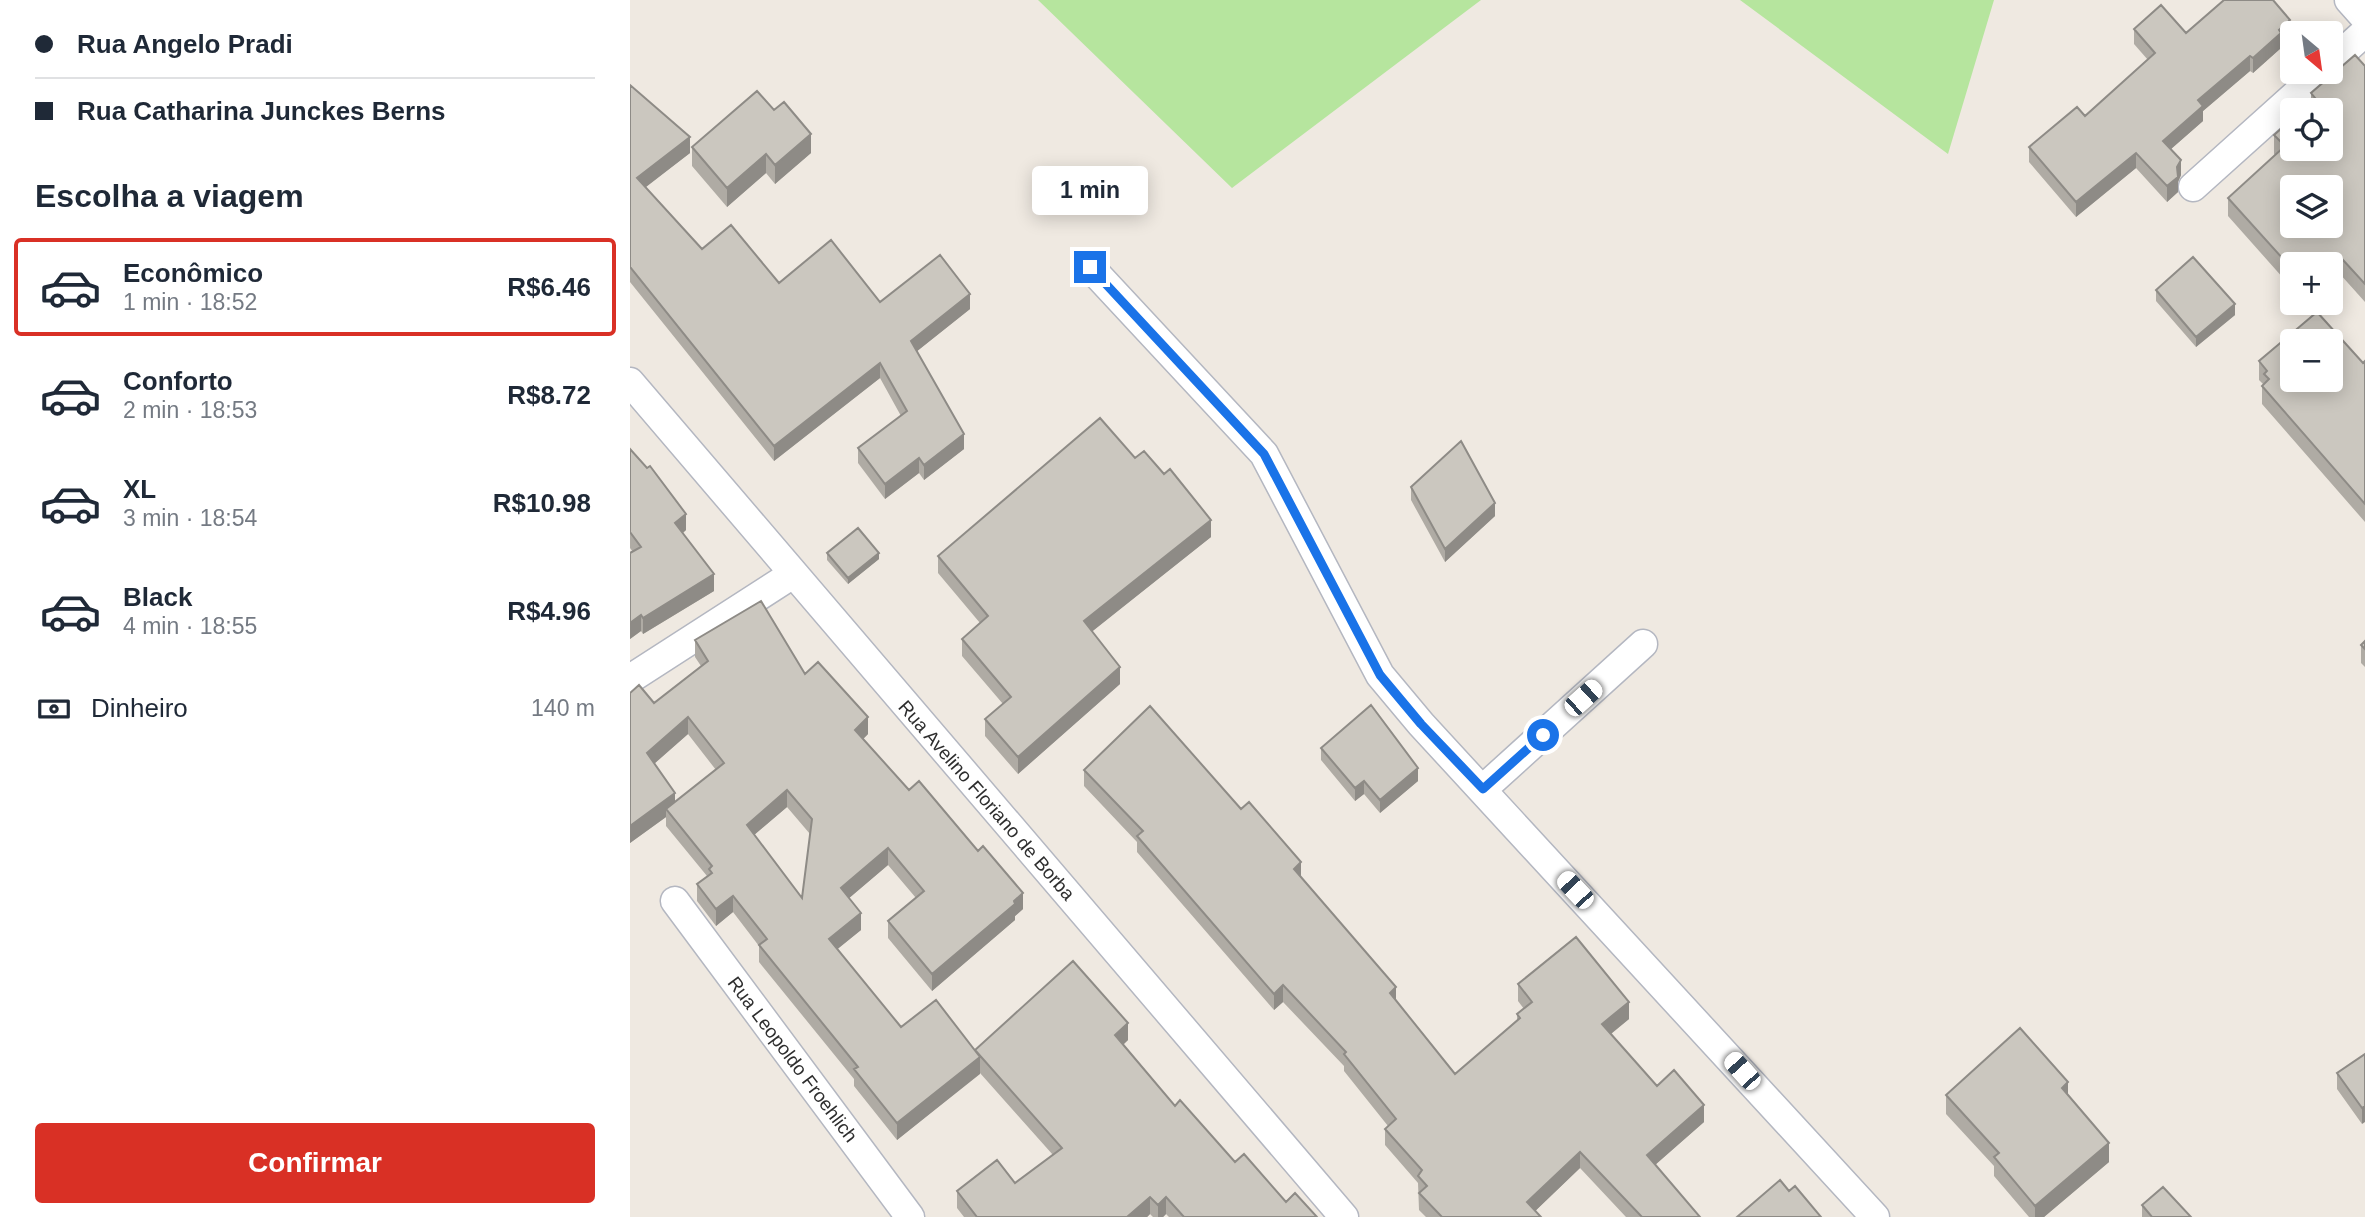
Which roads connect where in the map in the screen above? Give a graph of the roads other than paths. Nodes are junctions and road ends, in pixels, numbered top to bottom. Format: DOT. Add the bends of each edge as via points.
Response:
graph roads {
  1 [pos="2349,0"];
  2 [pos="2365,18"];
  3 [pos="2365,32"];
  4 [pos="2343,51"];
  5 [pos="2308,84"];
  6 [pos="2193,187"];
  7 [pos="1090,267"];
  8 [pos="630,382"];
  9 [pos="793,574"];
  10 [pos="1643,644"];
  11 [pos="630,678"];
  12 [pos="1483,789"];
  13 [pos="675,901"];
  14 [pos="910,1217"];
  15 [pos="1344,1217"];
  16 [pos="1875,1217"];
  1 -- 2 [label="street"];
  3 -- 4 [label="street"];
  5 -- 6 [label="street"];
  7 -- 12 [label="street" via="1264,454 1380,675"];
  8 -- 9 [label="street, Rua Avelino Floriano de Borba"];
  9 -- 11 [label="street"];
  9 -- 15 [label="street, Rua Avelino Floriano de Borba"];
  10 -- 12 [label="street"];
  12 -- 16 [label="street"];
  13 -- 14 [label="street, Rua Leopoldo Froehlich"];
}
